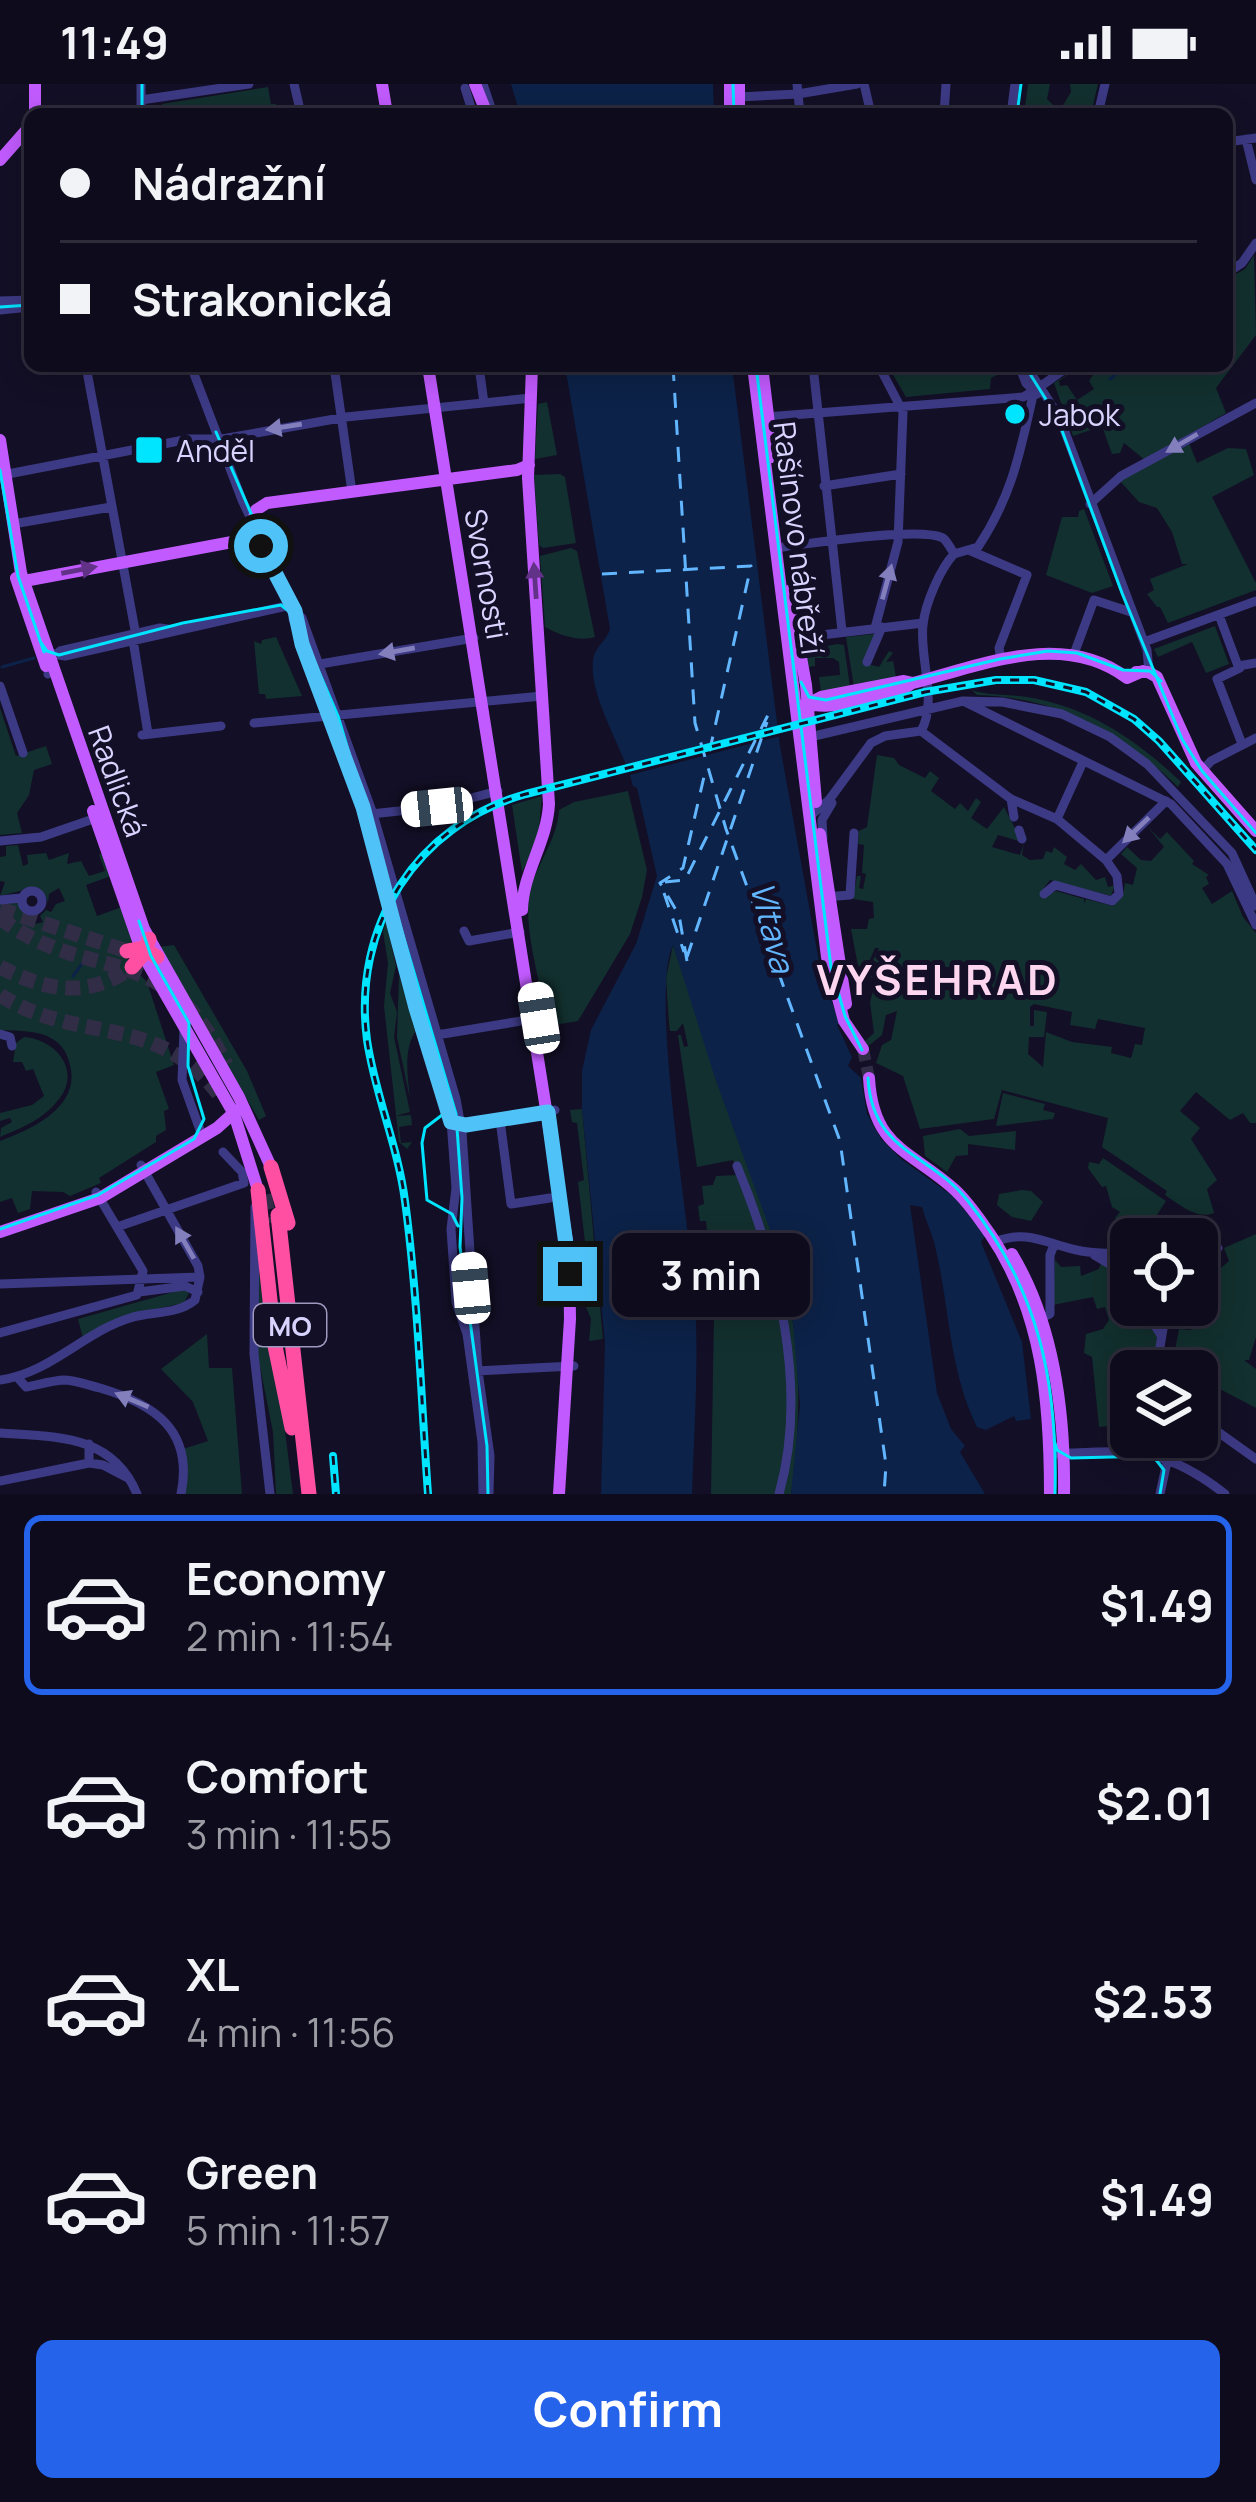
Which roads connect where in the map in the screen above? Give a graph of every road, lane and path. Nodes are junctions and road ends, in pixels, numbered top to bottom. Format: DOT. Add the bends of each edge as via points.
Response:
graph roads {
  1 [pos="141,84"];
  2 [pos="249,84"];
  3 [pos="861,84"];
  4 [pos="798,89"];
  5 [pos="734,91"];
  6 [pos="141,100"];
  7 [pos="141,108"];
  8 [pos="24,133"];
  9 [pos="1251,139"];
  10 [pos="0,160"];
  11 [pos="1256,180"];
  12 [pos="1256,243"];
  13 [pos="1233,269"];
  14 [pos="87,372"];
  15 [pos="193,372"];
  16 [pos="337,372"];
  17 [pos="429,372"];
  18 [pos="480,372"];
  19 [pos="532,372"];
  20 [pos="758,372"];
  21 [pos="813,372"];
  22 [pos="882,372"];
  23 [pos="1026,372"];
  24 [pos="1060,372"];
  25 [pos="1036,389"];
  26 [pos="531,398"];
  27 [pos="484,403"];
  28 [pos="1256,403"];
  29 [pos="899,405"];
  30 [pos="435,408"];
  31 [pos="816,412"];
  32 [pos="1029,414"];
  33 [pos="764,417"];
  34 [pos="341,418"];
  35 [pos="1059,418"];
  36 [pos="217,438"];
  37 [pos="0,440"];
  38 [pos="102,456"];
  39 [pos="529,465"];
  40 [pos="901,474"];
  41 [pos="4,478"];
  42 [pos="447,480"];
  43 [pos="824,486"];
  44 [pos="352,492"];
  45 [pos="1090,504"];
  46 [pos="251,506"];
  47 [pos="111,507"];
  48 [pos="13,524"];
  49 [pos="253,524"];
  50 [pos="898,536"];
  51 [pos="248,538"];
  52 [pos="831,542"];
  53 [pos="780,548"];
  54 [pos="266,551"];
  55 [pos="971,551"];
  56 [pos="954,554"];
  57 [pos="121,562"];
  58 [pos="15,582"];
  59 [pos="1256,601"];
  60 [pos="293,608"];
  61 [pos="1132,612"];
  62 [pos="1219,615"];
  63 [pos="922,623"];
  64 [pos="879,627"];
  65 [pos="842,631"];
  66 [pos="134,637"];
  67 [pos="474,638"];
  68 [pos="796,638"];
  69 [pos="1144,642"];
  70 [pos="53,652"];
  71 [pos="1074,654"];
  72 [pos="1001,660"];
  73 [pos="867,662"];
  74 [pos="1256,663"];
  75 [pos="320,664"];
  76 [pos="1240,668"];
  77 [pos="52,673"];
  78 [pos="1148,673"];
  79 [pos="919,681"];
  80 [pos="799,684"];
  81 [pos="0,686"];
  82 [pos="542,696"];
  83 [pos="848,698"];
  84 [pos="963,701"];
  85 [pos="484,702"];
  86 [pos="926,708"];
  87 [pos="811,709"];
  88 [pos="336,716"];
  89 [pos="254,723"];
  90 [pos="855,725"];
  91 [pos="221,726"];
  92 [pos="921,731"];
  93 [pos="810,736"];
  94 [pos="1256,738"];
  95 [pos="1242,744"];
  96 [pos="23,753"];
  97 [pos="1083,762"];
  98 [pos="1203,769"];
  99 [pos="498,791"];
  100 [pos="1012,799"];
  101 [pos="1166,801"];
  102 [pos="818,809"];
  103 [pos="370,814"];
  104 [pos="99,817"];
  105 [pos="1057,819"];
  106 [pos="1018,826"];
  107 [pos="1256,831"];
  108 [pos="854,833"];
  109 [pos="0,841"];
  110 [pos="823,848"];
  111 [pos="507,851"];
  112 [pos="1106,860"];
  113 [pos="525,882"];
  114 [pos="1044,894"];
  115 [pos="824,897"];
  116 [pos="19,899"];
  117 [pos="0,900"];
  118 [pos="1256,906"];
  119 [pos="1256,925"];
  120 [pos="464,931"];
  121 [pos="520,932"];
  122 [pos="143,955"];
  123 [pos="534,1019"];
  124 [pos="183,1025"];
  125 [pos="0,1034"];
  126 [pos="430,1036"];
  127 [pos="12,1046"];
  128 [pos="862,1047"];
  129 [pos="869,1078"];
  130 [pos="222,1095"];
  131 [pos="552,1111"];
  132 [pos="241,1115"];
  133 [pos="500,1120"];
  134 [pos="456,1123"];
  135 [pos="217,1124"];
  136 [pos="200,1130"];
  137 [pos="243,1136"];
  138 [pos="224,1152"];
  139 [pos="737,1166"];
  140 [pos="272,1167"];
  141 [pos="143,1168"];
  142 [pos="254,1193"];
  143 [pos="98,1195"];
  144 [pos="550,1198"];
  145 [pos="166,1210"];
  146 [pos="267,1222"];
  147 [pos="0,1227"];
  148 [pos="117,1227"];
  149 [pos="998,1240"];
  150 [pos="1054,1245"];
  151 [pos="1089,1252"];
  152 [pos="1110,1254"];
  153 [pos="1110,1264"];
  154 [pos="200,1277"];
  155 [pos="0,1284"];
  156 [pos="138,1289"];
  157 [pos="198,1292"];
  158 [pos="1037,1320"];
  159 [pos="1155,1326"];
  160 [pos="1163,1326"];
  161 [pos="0,1333"];
  162 [pos="1161,1335"];
  163 [pos="1159,1350"];
  164 [pos="570,1366"];
  165 [pos="474,1371"];
  166 [pos="18,1378"];
  167 [pos="0,1380"];
  168 [pos="297,1431"];
  169 [pos="0,1433"];
  170 [pos="1218,1433"];
  171 [pos="89,1444"];
  172 [pos="1110,1452"];
  173 [pos="1057,1454"];
  174 [pos="1168,1458"];
  175 [pos="1170,1458"];
  176 [pos="1256,1459"];
  177 [pos="89,1463"];
  178 [pos="130,1480"];
  179 [pos="0,1481"];
  180 [pos="137,1494"];
  181 [pos="181,1494"];
  182 [pos="270,1494"];
  183 [pos="299,1494"];
  184 [pos="309,1494"];
  185 [pos="486,1494"];
  186 [pos="562,1494"];
  187 [pos="779,1494"];
  188 [pos="1050,1494"];
  189 [pos="1064,1494"];
  190 [pos="1160,1494"];
  191 [pos="1225,1494"];
  1 -- 6 [label="street"];
  2 -- 6 [label="street"];
  3 -- 4 [label="street"];
  4 -- 5 [label="street"];
  6 -- 7 [label="street"];
  8 -- 10 [label="main road"];
  9 -- 11 [label="street"];
  12 -- 13 [label="street"];
  14 -- 38 [label="street"];
  15 -- 36 [label="street"];
  16 -- 34 [label="street"];
  17 -- 30 [label="main road, Svornosti"];
  18 -- 27 [label="street"];
  19 -- 26 [label="main road"];
  20 -- 33 [label="main road, Rašínovo nábřeží"];
  21 -- 31 [label="street"];
  22 -- 29 [label="street"];
  23 -- 25 [label="street"];
  24 -- 25 [label="street"];
  25 -- 29 [label="street" via="1023,397"];
  25 -- 32 [label="street"];
  25 -- 35 [label="street"];
  26 -- 27 [label="street"];
  26 -- 39 [label="main road"];
  27 -- 30 [label="street"];
  28 -- 45 [label="street, one-way"];
  29 -- 31 [label="street"];
  29 -- 40 [label="street"];
  30 -- 34 [label="street"];
  30 -- 42 [label="main road, Svornosti"];
  31 -- 33 [label="street"];
  31 -- 43 [label="street"];
  32 -- 35 [label="street"];
  32 -- 55 [label="street" via="1011,490"];
  33 -- 53 [label="main road, Rašínovo nábřeží"];
  34 -- 36 [label="street, one-way"];
  34 -- 44 [label="street"];
  35 -- 45 [label="street"];
  36 -- 38 [label="street"];
  36 -- 46 [label="street"];
  37 -- 48 [label="main road, Radlická"];
  38 -- 41 [label="street"];
  38 -- 47 [label="street"];
  39 -- 42 [label="main road"];
  82 -- 39 [label="main road, one-way"];
  40 -- 43 [label="street"];
  40 -- 50 [label="street"];
  41 -- 58 [label="main road, Radlická"];
  42 -- 44 [label="main road"];
  42 -- 67 [label="main road, Svornosti"];
  43 -- 52 [label="street"];
  44 -- 46 [label="main road"];
  45 -- 61 [label="street"];
  46 -- 49 [label="main road"];
  47 -- 48 [label="street"];
  47 -- 57 [label="street"];
  48 -- 58 [label="main road, Radlická"];
  49 -- 51 [label="main road"];
  49 -- 54 [label="street"];
  50 -- 52 [label="street"];
  50 -- 56 [label="street" via="942,538"];
  64 -- 50 [label="street, one-way"];
  51 -- 54 [label="street"];
  51 -- 57 [label="main road"];
  52 -- 53 [label="street"];
  52 -- 65 [label="street"];
  53 -- 68 [label="main road, Rašínovo nábřeží"];
  53 -- 80 [label="main road, Rašínovo nábřeží"];
  54 -- 60 [label="street"];
  55 -- 56 [label="street"];
  55 -- 72 [label="street" via="1027,575"];
  56 -- 63 [label="street"];
  58 -- 57 [label="main road, one-way"];
  57 -- 66 [label="street"];
  58 -- 70 [label="main road, Radlická"];
  59 -- 62 [label="street"];
  60 -- 66 [label="street"];
  60 -- 75 [label="street"];
  60 -- 88 [label="street"];
  61 -- 69 [label="street"];
  61 -- 71 [label="street" via="1094,600"];
  62 -- 69 [label="street"];
  62 -- 76 [label="street"];
  63 -- 64 [label="street"];
  63 -- 79 [label="street"];
  64 -- 65 [label="street"];
  64 -- 73 [label="street"];
  65 -- 68 [label="street"];
  66 -- 70 [label="street"];
  66 -- 91 [label="street" via="145,734"];
  67 -- 75 [label="street, one-way"];
  67 -- 85 [label="main road, Svornosti"];
  68 -- 80 [label="main road, Rašínovo nábřeží"];
  69 -- 78 [label="street"];
  70 -- 77 [label="main road, Radlická"];
  70 -- 77 [label="street"];
  71 -- 72 [label="main road"];
  71 -- 78 [label="main road"];
  72 -- 79 [label="main road"];
  74 -- 76 [label="street"];
  75 -- 88 [label="street"];
  76 -- 95 [label="street" via="1217,679"];
  77 -- 104 [label="main road, Radlická"];
  78 -- 98 [label="main road"];
  79 -- 83 [label="main road"];
  79 -- 86 [label="street"];
  80 -- 87 [label="main road, Rašínovo nábřeží"];
  80 -- 87 [label="main road"];
  81 -- 96 [label="street"];
  82 -- 85 [label="street"];
  82 -- 113 [label="main road" via="546,828"];
  83 -- 87 [label="main road"];
  83 -- 90 [label="street"];
  84 -- 86 [label="street"];
  84 -- 97 [label="street"];
  84 -- 118 [label="street" via="1062,714 1127,748 1232,853"];
  85 -- 88 [label="street"];
  85 -- 99 [label="main road, Svornosti"];
  86 -- 90 [label="street"];
  86 -- 92 [label="street"];
  87 -- 93 [label="main road, Rašínovo nábřeží"];
  87 -- 102 [label="main road, Rašínovo nábřeží"];
  88 -- 89 [label="street"];
  88 -- 103 [label="street"];
  90 -- 93 [label="street"];
  92 -- 100 [label="street"];
  92 -- 102 [label="street" via="871,743"];
  93 -- 102 [label="main road, Rašínovo nábřeží"];
  94 -- 95 [label="street"];
  95 -- 98 [label="street"];
  97 -- 101 [label="street"];
  97 -- 105 [label="street"];
  98 -- 107 [label="main road"];
  99 -- 103 [label="street"];
  99 -- 111 [label="main road, Svornosti"];
  100 -- 105 [label="street"];
  100 -- 106 [label="street"];
  101 -- 112 [label="street, one-way"];
  101 -- 119 [label="street" via="1227,864"];
  102 -- 110 [label="main road, Rašínovo nábřeží"];
  102 -- 110 [label="street, Rašínovo nábřeží"];
  102 -- 115 [label="main road, Rašínovo nábřeží"];
  103 -- 126 [label="street"];
  104 -- 109 [label="street"];
  104 -- 122 [label="main road, Radlická"];
  105 -- 112 [label="street"];
  108 -- 115 [label="street" via="850,895"];
  110 -- 115 [label="main road, Rašínovo nábřeží"];
  111 -- 113 [label="main road" via="516,882"];
  111 -- 121 [label="main road, Svornosti"];
  112 -- 114 [label="street" via="1119,884 1114,900 1055,886"];
  113 -- 131 [label="main road" via="522,910"];
  115 -- 128 [label="main road, Rašínovo nábřeží"];
  116 -- 117 [label="street"];
  120 -- 121 [label="street" via="469,941"];
  121 -- 123 [label="main road, Svornosti"];
  122 -- 124 [label="main road, Radlická"];
  122 -- 132 [label="main road, Radlická" via="239,1097"];
  123 -- 126 [label="street"];
  123 -- 131 [label="main road, Svornosti"];
  124 -- 130 [label="main road, Radlická"];
  124 -- 136 [label="street" via="182,1080"];
  125 -- 127 [label="street"];
  126 -- 134 [label="street"];
  129 -- 149 [label="main road" via="886,1136 955,1190"];
  130 -- 132 [label="main road, Radlická"];
  130 -- 135 [label="main road"];
  131 -- 133 [label="street"];
  131 -- 164 [label="main road" via="570,1266"];
  132 -- 135 [label="main road"];
  132 -- 137 [label="main road"];
  132 -- 140 [label="main road"];
  133 -- 134 [label="street"];
  133 -- 144 [label="street" via="511,1204"];
  134 -- 165 [label="street" via="454,1276"];
  135 -- 136 [label="main road"];
  135 -- 137 [label="main road"];
  135 -- 141 [label="main road"];
  136 -- 141 [label="main road"];
  137 -- 142 [label="main road"];
  138 -- 142 [label="street"];
  139 -- 187 [label="street" via="767,1248 787,1339"];
  140 -- 142 [label="street" via="271,1189"];
  140 -- 168 [label="highway" via="290,1227 303,1400"];
  141 -- 143 [label="main road"];
  141 -- 145 [label="street"];
  142 -- 145 [label="street"];
  142 -- 146 [label="street"];
  142 -- 146 [label="street"];
  142 -- 168 [label="highway" via="275,1346"];
  143 -- 147 [label="main road"];
  143 -- 148 [label="street"];
  145 -- 148 [label="street"];
  154 -- 145 [label="street, one-way"];
  146 -- 168 [label="highway, MO"];
  146 -- 182 [label="street" via="254,1354"];
  148 -- 156 [label="street" via="143,1271"];
  149 -- 150 [label="street" via="1031,1235"];
  149 -- 158 [label="main road" via="1030,1288"];
  150 -- 151 [label="street"];
  150 -- 158 [label="street" via="1050,1314"];
  151 -- 152 [label="street"];
  151 -- 153 [label="street"];
  154 -- 156 [label="street"];
  154 -- 157 [label="street"];
  155 -- 156 [label="street"];
  156 -- 157 [label="street"];
  156 -- 161 [label="street"];
  157 -- 166 [label="street" via="186,1307 123,1321"];
  158 -- 173 [label="main road" via="1059,1401"];
  159 -- 162 [label="street"];
  160 -- 162 [label="street"];
  162 -- 163 [label="street"];
  164 -- 165 [label="street"];
  164 -- 186 [label="main road"];
  165 -- 185 [label="street"];
  166 -- 167 [label="street"];
  181 -- 166 [label="street, one-way" via="179,1448 155,1411 78,1382 26,1387"];
  168 -- 183 [label="highway, MO"];
  168 -- 184 [label="highway, MO"];
  169 -- 171 [label="street"];
  170 -- 176 [label="street"];
  171 -- 177 [label="street"];
  171 -- 178 [label="street"];
  172 -- 173 [label="street"];
  173 -- 188 [label="main road"];
  173 -- 189 [label="main road"];
  174 -- 190 [label="street"];
  175 -- 191 [label="street"];
  177 -- 178 [label="street"];
  177 -- 179 [label="street"];
  178 -- 180 [label="street"];
}
